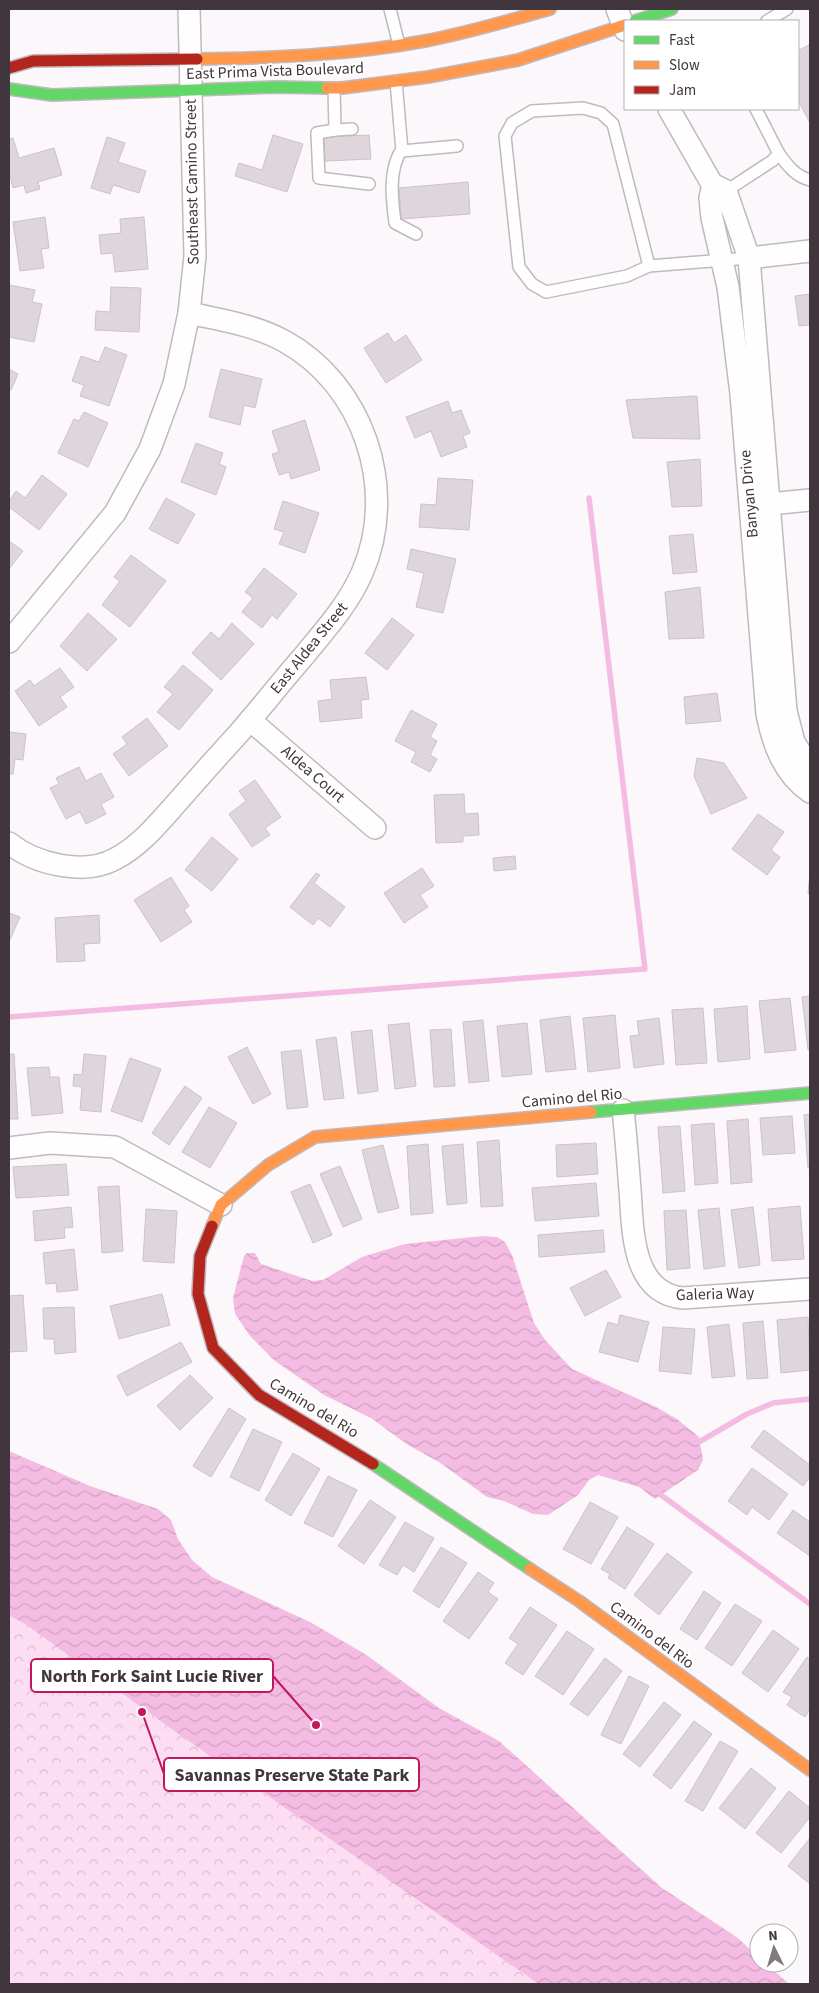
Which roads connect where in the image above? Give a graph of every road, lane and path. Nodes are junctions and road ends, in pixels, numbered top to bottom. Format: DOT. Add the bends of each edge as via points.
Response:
graph roads {
  1 [pos="189,9"];
  2 [pos="390,9"];
  3 [pos="550,9"];
  4 [pos="672,9"];
  5 [pos="787,9"];
  6 [pos="523,13"];
  7 [pos="632,20"];
  8 [pos="769,20"];
  9 [pos="624,22"];
  10 [pos="399,45"];
  11 [pos="191,58"];
  12 [pos="9,68"];
  13 [pos="396,81"];
  14 [pos="334,88"];
  15 [pos="9,89"];
  16 [pos="191,90"];
  17 [pos="670,110"];
  18 [pos="757,110"];
  19 [pos="352,129"];
  20 [pos="335,130"];
  21 [pos="457,146"];
  22 [pos="402,149"];
  23 [pos="779,154"];
  24 [pos="810,180"];
  25 [pos="369,184"];
  26 [pos="717,187"];
  27 [pos="416,234"];
  28 [pos="810,252"];
  29 [pos="749,258"];
  30 [pos="722,260"];
  31 [pos="650,266"];
  32 [pos="189,313"];
  33 [pos="810,500"];
  34 [pos="769,504"];
  35 [pos="770,627"];
  36 [pos="9,642"];
  37 [pos="250,720"];
  38 [pos="810,768"];
  39 [pos="810,792"];
  40 [pos="375,828"];
  41 [pos="9,843"];
  42 [pos="810,1093"];
  43 [pos="623,1110"];
  44 [pos="9,1148"];
  45 [pos="222,1205"];
  46 [pos="810,1289"];
  47 [pos="810,1770"];
  1 -- 11 [label="street, Southeast Camino Street"];
  2 -- 10 [label="lane"];
  3 -- 6 [label="street, East Prima Vista Boulevard"];
  4 -- 7 [label="street, East Prima Vista Boulevard"];
  5 -- 8 [label="lane"];
  6 -- 10 [label="street, East Prima Vista Boulevard" via="504,25"];
  9 -- 13 [label="street, East Prima Vista Boulevard" via="518,60"];
  10 -- 11 [label="street, East Prima Vista Boulevard" via="280,57"];
  11 -- 12 [label="street, East Prima Vista Boulevard" via="33,61"];
  11 -- 16 [label="street, Southeast Camino Street"];
  13 -- 14 [label="street, East Prima Vista Boulevard"];
  13 -- 22 [label="lane"];
  14 -- 16 [label="street, East Prima Vista Boulevard"];
  14 -- 20 [label="lane"];
  15 -- 16 [label="street, East Prima Vista Boulevard" via="52,94"];
  16 -- 32 [label="street, Southeast Camino Street" via="195,256"];
  17 -- 26 [label="street, Banyan Drive"];
  18 -- 23 [label="lane"];
  19 -- 20 [label="lane"];
  20 -- 25 [label="lane" via="316,133 318,178"];
  21 -- 22 [label="lane"];
  22 -- 27 [label="lane" via="394,160 393,170 395,223"];
  23 -- 24 [label="lane" via="789,168 801,178"];
  23 -- 26 [label="lane" via="772,161"];
  26 -- 29 [label="street, Banyan Drive"];
  26 -- 30 [label="street, Banyan Drive" via="710,198"];
  28 -- 29 [label="street"];
  29 -- 30 [label="lane"];
  29 -- 34 [label="street, Banyan Drive"];
  30 -- 31 [label="lane"];
  30 -- 35 [label="street, Banyan Drive"];
  31 -- 31 [label="lane" via="627,276 546,292 532,284 520,267 505,136 512,122 532,111 583,108 601,114 613,124"];
  32 -- 36 [label="street, Southeast Camino Street" via="174,384 150,449 124,497 115,513"];
  32 -- 37 [label="street, East Aldea Street" via="246,326 282,340 313,359 336,384 360,422 374,459 377,502 374,538 363,572 344,606"];
  33 -- 34 [label="street"];
  34 -- 35 [label="street, Banyan Drive"];
  35 -- 38 [label="street, Banyan Drive" via="788,723 798,750"];
  35 -- 39 [label="street, Banyan Drive" via="767,714 774,745 788,771"];
  37 -- 40 [label="street, Aldea Court"];
  37 -- 41 [label="street, East Aldea Street" via="146,838 114,860 87,866 53,864"];
  42 -- 43 [label="street, Camino del Rio"];
  43 -- 45 [label="street, Camino del Rio" via="315,1137 268,1165"];
  43 -- 46 [label="street, Galeria Way" via="635,1245 642,1269 654,1286 671,1297 683,1298"];
  44 -- 45 [label="street" via="50,1143 116,1147"];
  45 -- 47 [label="street, Camino del Rio" via="200,1256 198,1294 213,1348 259,1395 344,1444 578,1601"];
}
